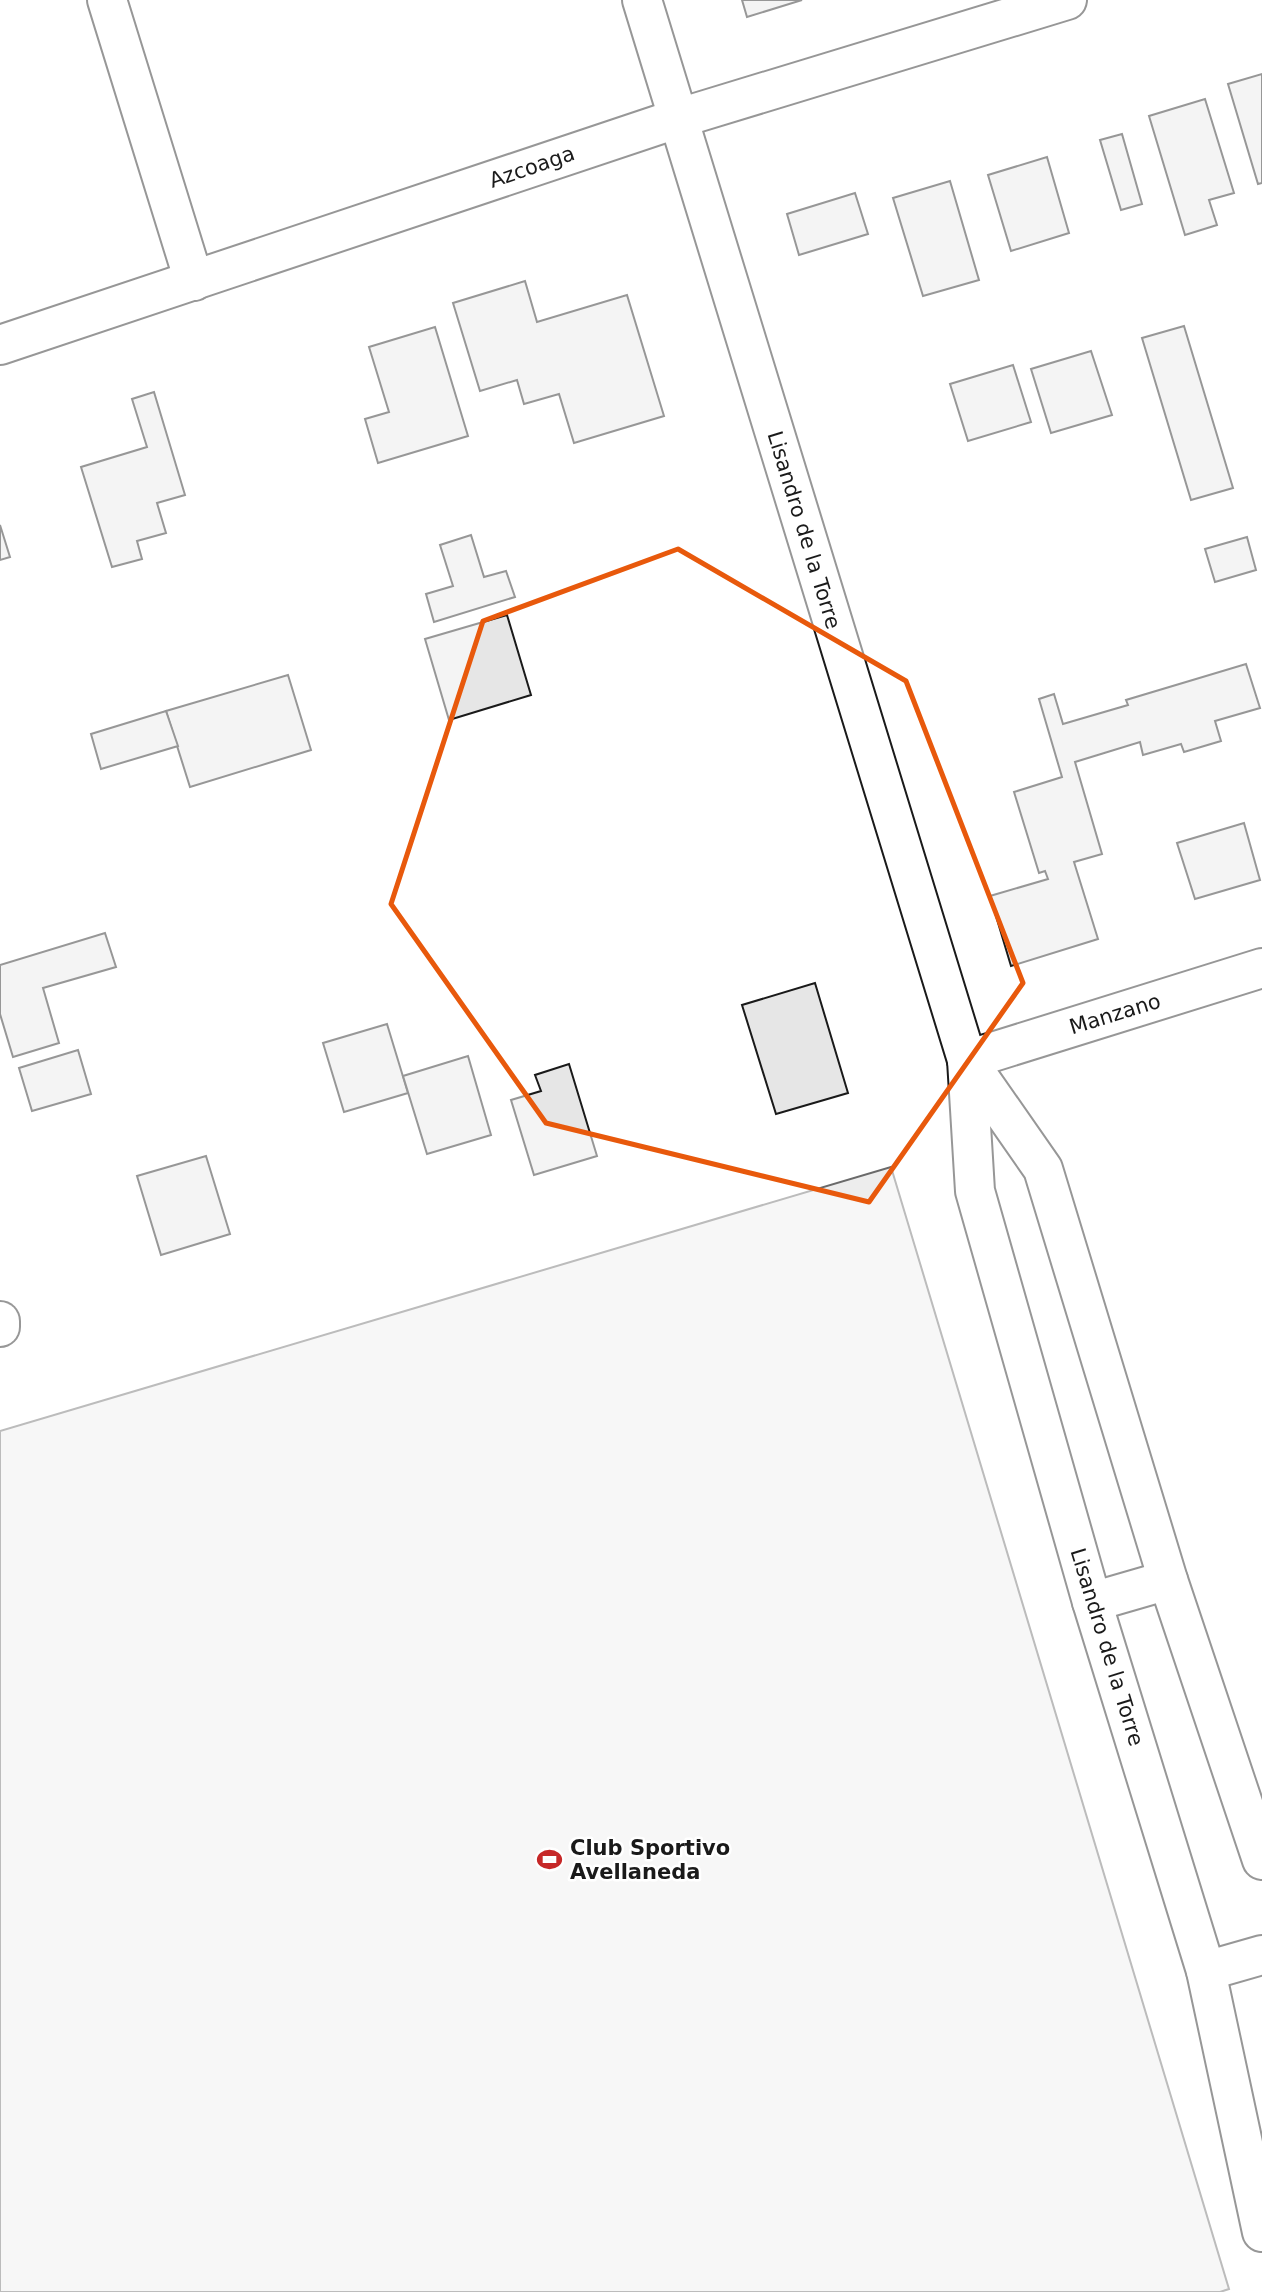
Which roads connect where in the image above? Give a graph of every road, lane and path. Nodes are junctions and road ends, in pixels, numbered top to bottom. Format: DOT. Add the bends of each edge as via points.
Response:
graph roads {
  1 [pos="107,0"];
  2 [pos="642,0"];
  3 [pos="1067,0"];
  4 [pos="676,119"];
  5 [pos="194,281"];
  6 [pos="0,345"];
  7 [pos="1262,968"];
  8 [pos="967,1060"];
  9 [pos="1168,1580"];
  10 [pos="1092,1602"];
  11 [pos="1262,1860"];
  12 [pos="1262,1955"];
  13 [pos="1206,1971"];
  14 [pos="1262,2232"];
  1 -- 5 [label="street"];
  2 -- 4 [label="street, Lisandro de la Torre"];
  3 -- 4 [label="street, Azcoaga"];
  4 -- 5 [label="street, Azcoaga"];
  4 -- 8 [label="street, Lisandro de la Torre"];
  5 -- 6 [label="street, Azcoaga"];
  7 -- 8 [label="street, Manzano"];
  8 -- 9 [label="street, Lisandro de la Torre" via="1043,1169"];
  8 -- 10 [label="street, Lisandro de la Torre" via="975,1191"];
  9 -- 10 [label="street"];
  9 -- 11 [label="street, Lisandro de la Torre"];
  10 -- 13 [label="street, Lisandro de la Torre"];
  12 -- 13 [label="street"];
  13 -- 14 [label="street, Lisandro de la Torre"];
}
